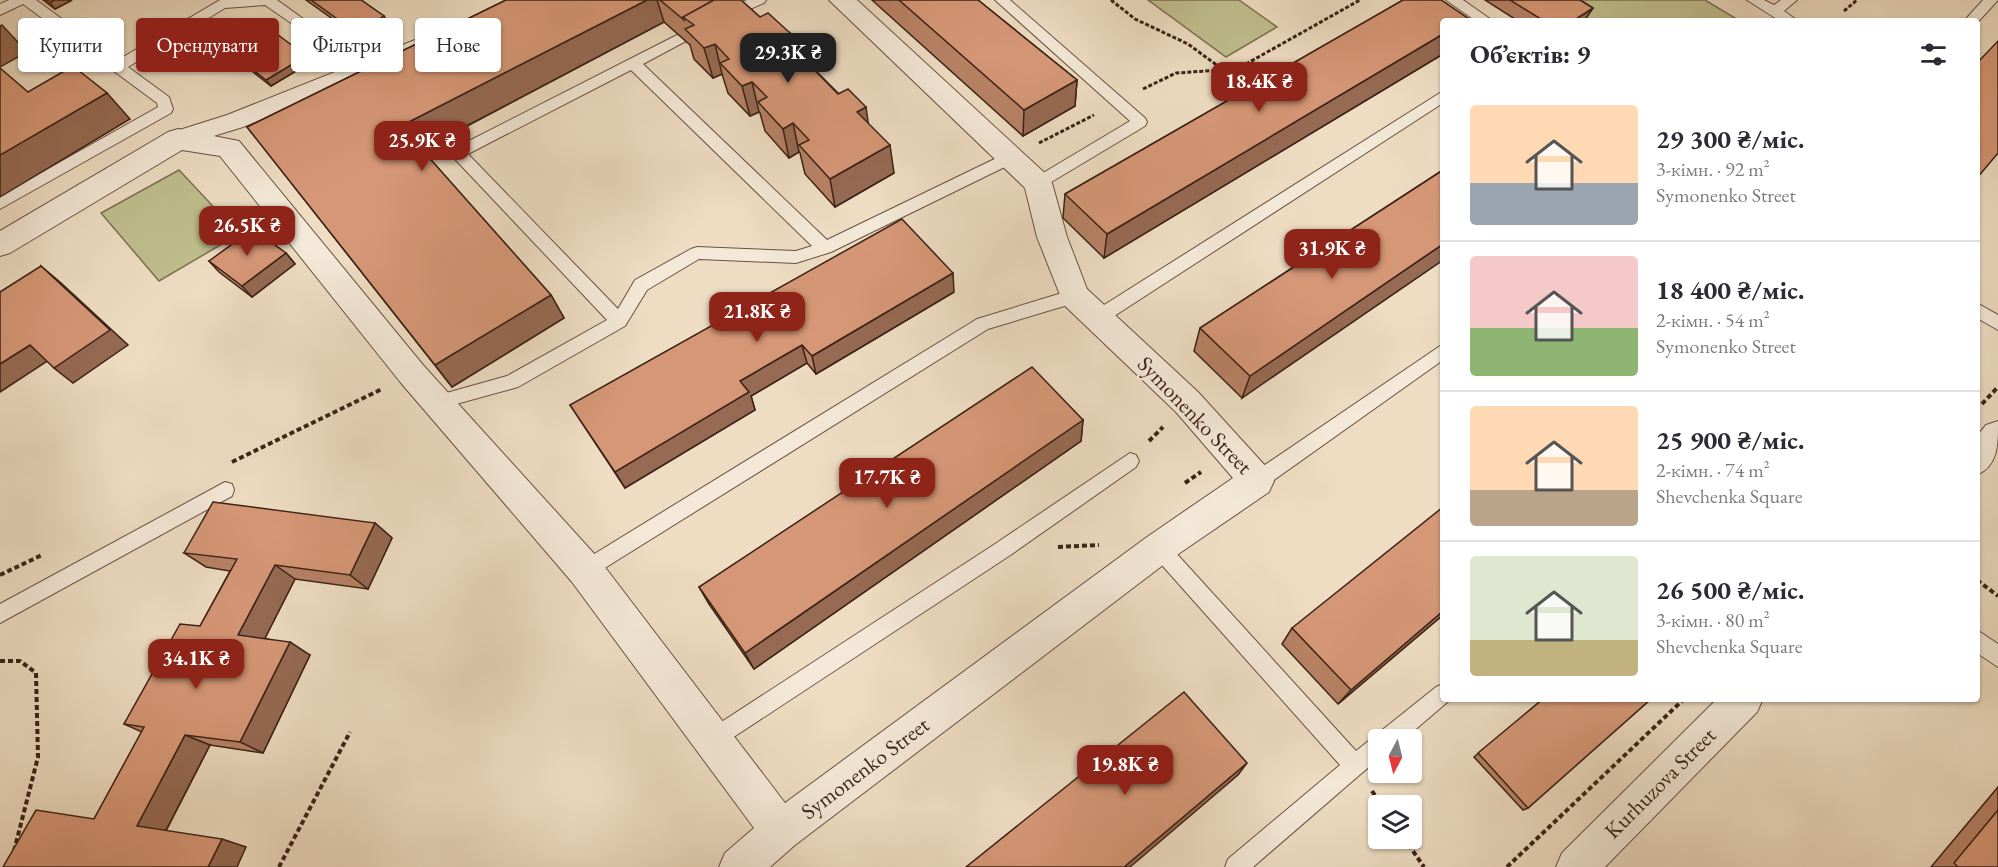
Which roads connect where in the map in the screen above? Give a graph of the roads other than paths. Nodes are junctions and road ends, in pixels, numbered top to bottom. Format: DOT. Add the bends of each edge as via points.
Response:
graph roads {
  1 [pos="20,0"];
  2 [pos="27,0"];
  3 [pos="267,0"];
  4 [pos="759,0"];
  5 [pos="842,0"];
  6 [pos="1002,0"];
  7 [pos="1453,0"];
  8 [pos="1754,0"];
  9 [pos="1790,0"];
  10 [pos="1991,0"];
  11 [pos="0,10"];
  12 [pos="1775,12"];
  13 [pos="729,13"];
  14 [pos="51,18"];
  15 [pos="293,18"];
  16 [pos="1481,18"];
  17 [pos="1786,18"];
  18 [pos="1974,18"];
  19 [pos="681,38"];
  20 [pos="415,47"];
  21 [pos="124,63"];
  22 [pos="633,63"];
  23 [pos="124,71"];
  24 [pos="1440,98"];
  25 [pos="178,140"];
  26 [pos="1012,157"];
  27 [pos="1038,183"];
  28 [pos="0,203"];
  29 [pos="0,245"];
  30 [pos="825,248"];
  31 [pos="1075,296"];
  32 [pos="1980,312"];
  33 [pos="1099,317"];
  34 [pos="619,321"];
  35 [pos="1998,323"];
  36 [pos="1440,353"];
  37 [pos="438,402"];
  38 [pos="1998,435"];
  39 [pos="1980,456"];
  40 [pos="1130,461"];
  41 [pos="1257,481"];
  42 [pos="225,490"];
  43 [pos="1159,548"];
  44 [pos="585,570"];
  45 [pos="0,614"];
  46 [pos="1980,642"];
  47 [pos="1998,657"];
  48 [pos="1440,696"];
  49 [pos="1741,702"];
  50 [pos="1400,729"];
  51 [pos="713,739"];
  52 [pos="1368,754"];
  53 [pos="1354,765"];
  54 [pos="781,831"];
  55 [pos="739,867"];
  56 [pos="1236,867"];
  57 [pos="1576,867"];
  1 -- 11 [label="lane"];
  2 -- 14 [label="lane"];
  3 -- 15 [label="lane"];
  3 -- 21 [label="lane" via="222,4"];
  4 -- 13 [label="lane"];
  5 -- 26 [label="street"];
  6 -- 27 [label="lane" via="1140,122"];
  7 -- 16 [label="lane"];
  8 -- 12 [label="lane"];
  9 -- 12 [label="lane"];
  10 -- 18 [label="lane"];
  12 -- 17 [label="lane"];
  19 -- 22 [label="lane"];
  20 -- 25 [label="street" via="236,121"];
  22 -- 30 [label="lane"];
  22 -- 34 [label="lane" via="458,153"];
  23 -- 28 [label="lane" via="164,101 166,110"];
  24 -- 33 [label="lane"];
  25 -- 29 [label="street"];
  25 -- 37 [label="street" via="230,148"];
  26 -- 27 [label="street"];
  26 -- 30 [label="lane"];
  27 -- 31 [label="street, Symonenko Street" via="1052,237"];
  30 -- 34 [label="lane" via="796,257 697,253 641,285"];
  31 -- 33 [label="street, Symonenko Street"];
  31 -- 44 [label="lane" via="983,324"];
  32 -- 35 [label="lane"];
  33 -- 41 [label="street, Symonenko Street" via="1187,402"];
  34 -- 37 [label="lane" via="512,382"];
  36 -- 41 [label="lane"];
  37 -- 44 [label="street"];
  38 -- 39 [label="street"];
  40 -- 51 [label="lane" via="1002,550"];
  41 -- 43 [label="street, Symonenko Street"];
  42 -- 45 [label="lane"];
  43 -- 53 [label="lane"];
  43 -- 54 [label="street, Symonenko Street"];
  44 -- 51 [label="street"];
  46 -- 47 [label="lane"];
  48 -- 50 [label="lane"];
  49 -- 57 [label="street, Kurhuzova Street"];
  51 -- 54 [label="street"];
  52 -- 53 [label="lane"];
  53 -- 56 [label="lane"];
  54 -- 55 [label="street, Symonenko Street"];
}
